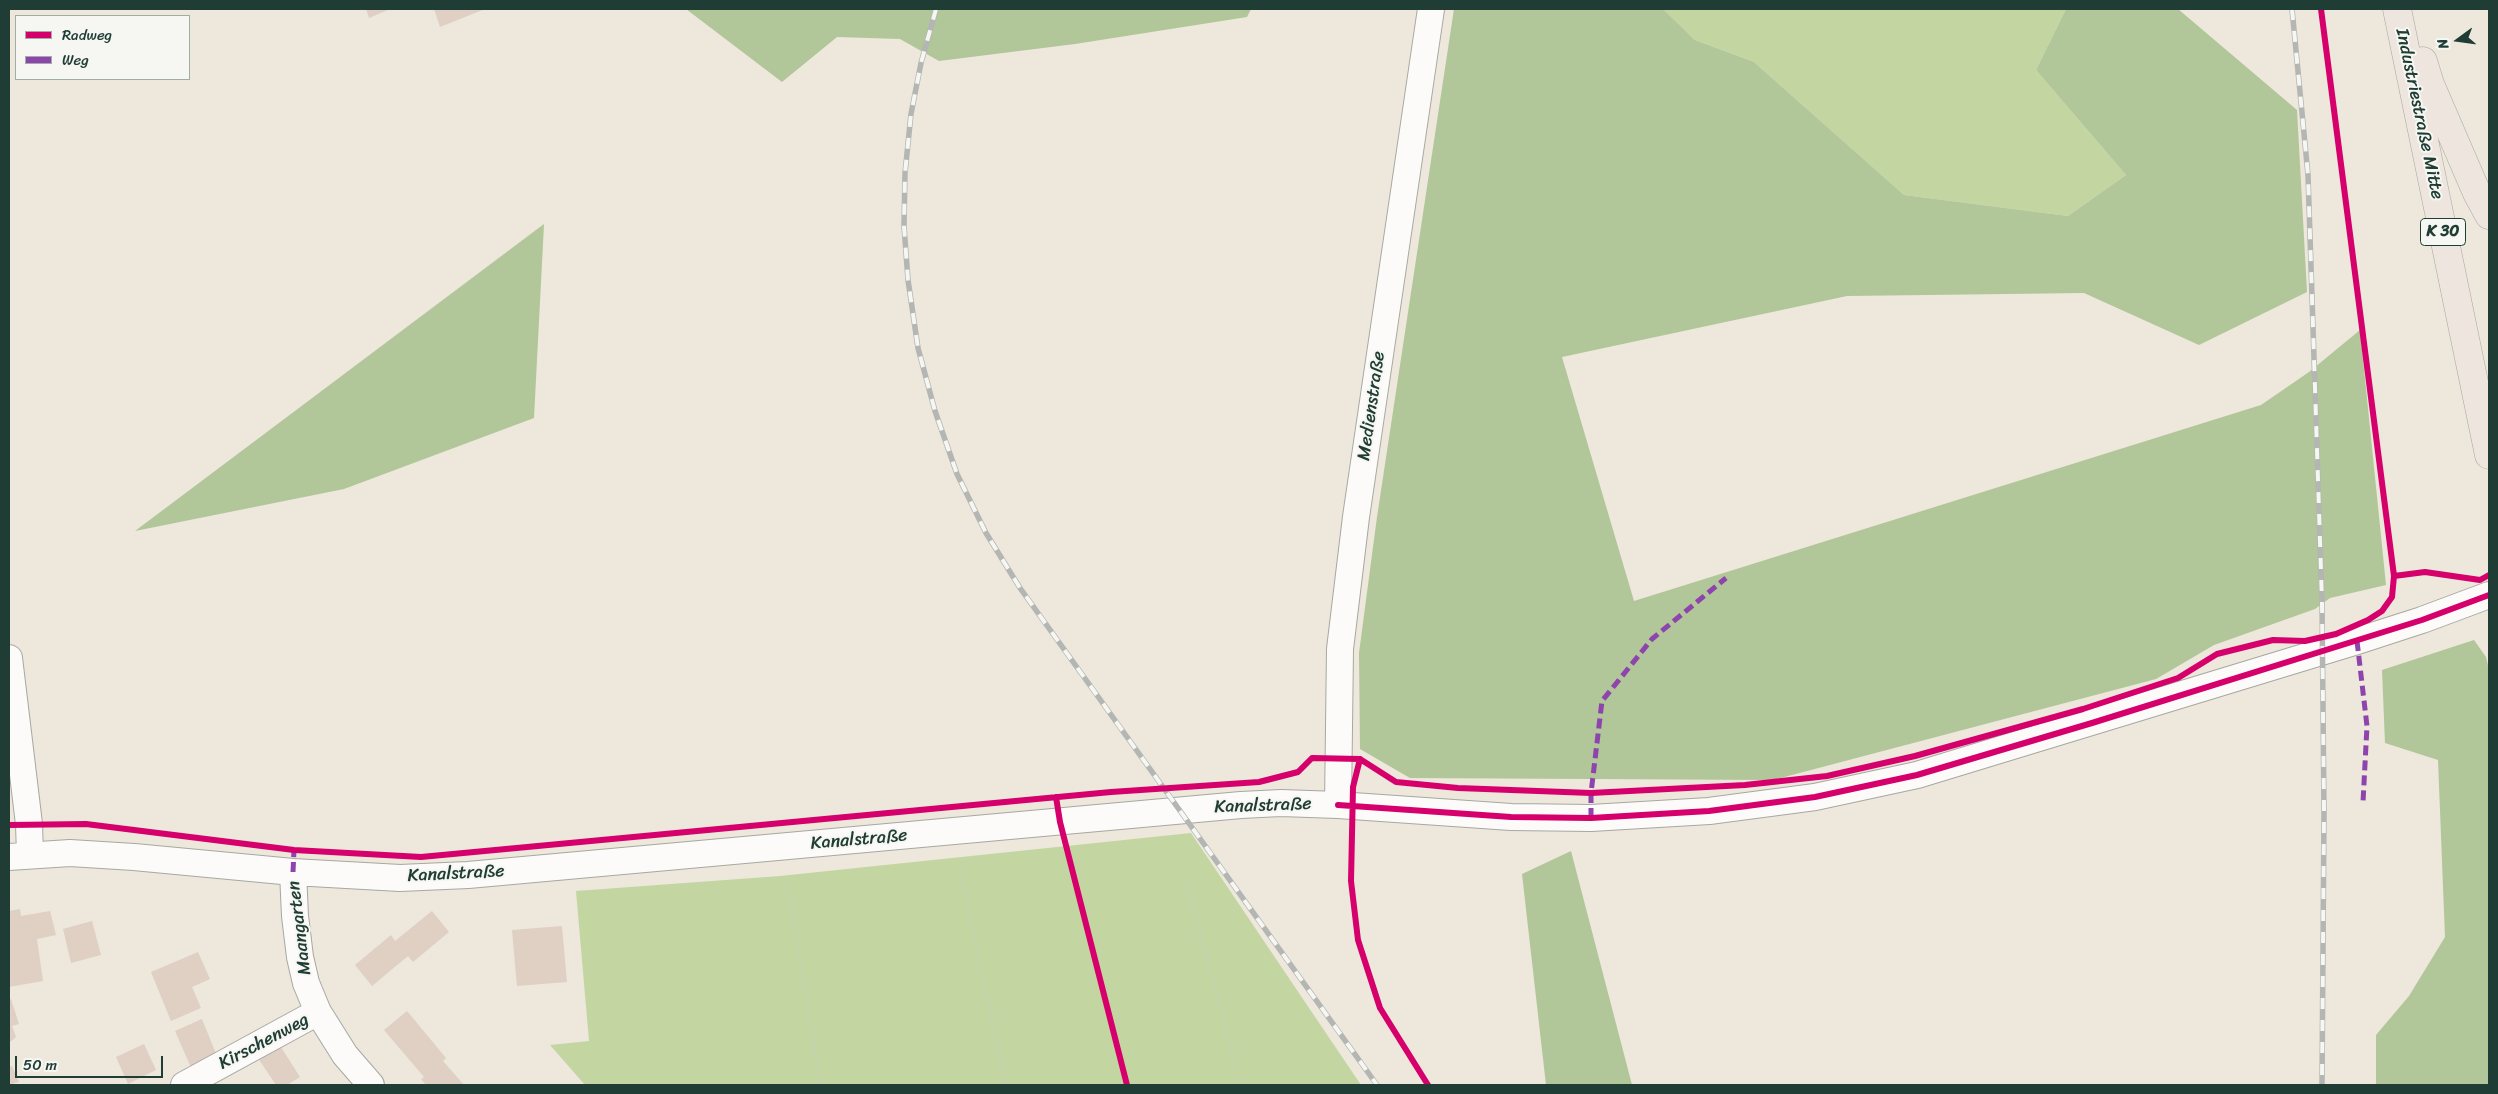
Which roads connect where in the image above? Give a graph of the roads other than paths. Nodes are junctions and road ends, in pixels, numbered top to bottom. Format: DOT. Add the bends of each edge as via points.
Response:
graph roads {
  1 [pos="1431,9"];
  2 [pos="2397,9"];
  3 [pos="2407,9"];
  4 [pos="2489,215"];
  5 [pos="2489,455"];
  6 [pos="2489,595"];
  7 [pos="9,658"];
  8 [pos="1338,805"];
  9 [pos="20,856"];
  10 [pos="293,872"];
  11 [pos="318,1012"];
  12 [pos="184,1085"];
  13 [pos="371,1085"];
  1 -- 8 [label="street, Medienstraße" via="1344,611 1339,664"];
  2 -- 5 [label="highway, Industriestraße Mitte / K 30"];
  3 -- 4 [label="highway" via="2430,84"];
  6 -- 8 [label="street, Kanalstraße" via="2394,629 2034,740 1917,775 1815,797 1709,811 1591,818 1511,817"];
  7 -- 9 [label="street" via="29,824"];
  8 -- 10 [label="street, Kanalstraße" via="1241,805 468,875 400,878"];
  9 -- 10 [label="street, Kanalstraße" via="134,857"];
  10 -- 11 [label="street, Maangarten" via="300,957"];
  11 -- 12 [label="street, Kirschenweg"];
  11 -- 13 [label="street, Maangarten" via="345,1055"];
}
